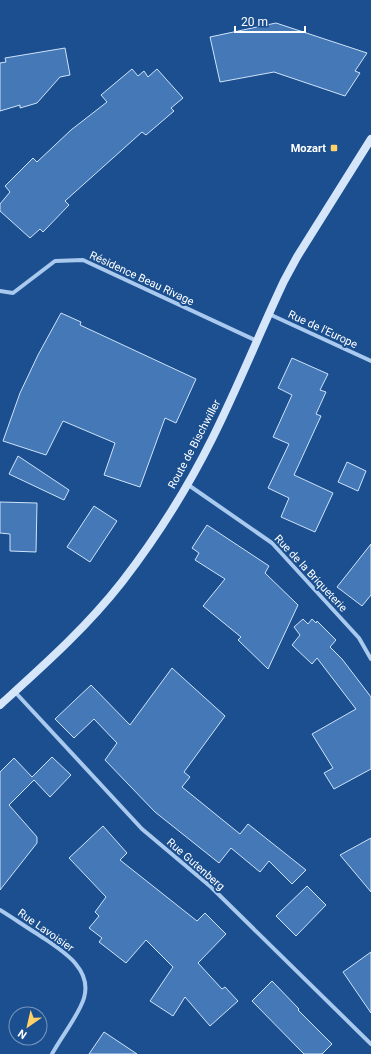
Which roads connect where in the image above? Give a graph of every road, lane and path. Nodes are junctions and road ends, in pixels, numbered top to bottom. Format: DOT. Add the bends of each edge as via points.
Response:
graph roads {
  1 [pos="371,139"];
  2 [pos="0,291"];
  3 [pos="269,314"];
  4 [pos="257,341"];
  5 [pos="371,361"];
  6 [pos="187,483"];
  7 [pos="371,659"];
  8 [pos="14,692"];
  9 [pos="0,704"];
  10 [pos="0,910"];
  11 [pos="371,1044"];
  12 [pos="52,1054"];
  1 -- 3 [label="main road, Route de Bischwiller" via="297,257"];
  2 -- 4 [label="street, Résidence Beau Rivage" via="13,293 54,261 83,260"];
  3 -- 4 [label="main road, Route de Bischwiller"];
  3 -- 5 [label="street, Rue de l'Europe"];
  4 -- 6 [label="main road, Route de Bischwiller" via="212,439"];
  6 -- 7 [label="street, Rue de la Briqueterie" via="272,543 359,638"];
  6 -- 8 [label="main road, Route de Bischwiller" via="157,533 122,582 71,641"];
  8 -- 9 [label="main road, Route de Bischwiller"];
  8 -- 11 [label="street, Rue Gutenberg" via="142,829 211,887"];
  10 -- 12 [label="street, Rue Lavoisier" via="64,952 82,973 84,997"];
}
